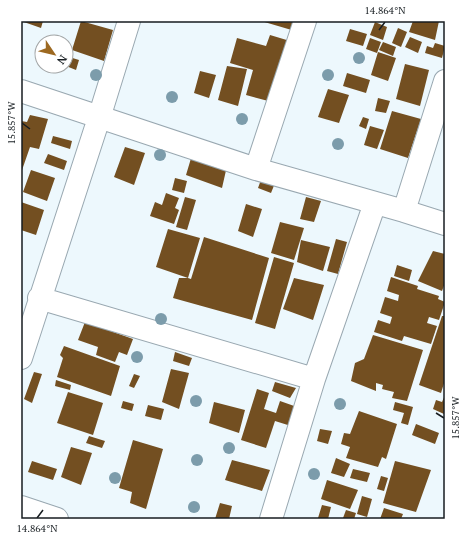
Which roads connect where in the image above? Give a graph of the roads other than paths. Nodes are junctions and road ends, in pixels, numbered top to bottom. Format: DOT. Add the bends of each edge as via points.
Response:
graph roads {
  1 [pos="128,21"];
  2 [pos="305,21"];
  3 [pos="445,81"];
  4 [pos="21,91"];
  5 [pos="99,118"];
  6 [pos="256,169"];
  7 [pos="375,203"];
  8 [pos="404,211"];
  9 [pos="445,224"];
  10 [pos="39,298"];
  11 [pos="21,358"];
  12 [pos="314,378"];
  13 [pos="21,507"];
  14 [pos="56,519"];
  15 [pos="271,519"];
  1 -- 5 [label="street"];
  2 -- 6 [label="street"];
  3 -- 8 [label="street"];
  4 -- 5 [label="street"];
  5 -- 6 [label="street"];
  5 -- 10 [label="street"];
  6 -- 7 [label="street"];
  7 -- 8 [label="street"];
  7 -- 12 [label="street"];
  8 -- 9 [label="street"];
  10 -- 11 [label="street"];
  10 -- 12 [label="street"];
  12 -- 15 [label="street"];
  13 -- 14 [label="street"];
}
